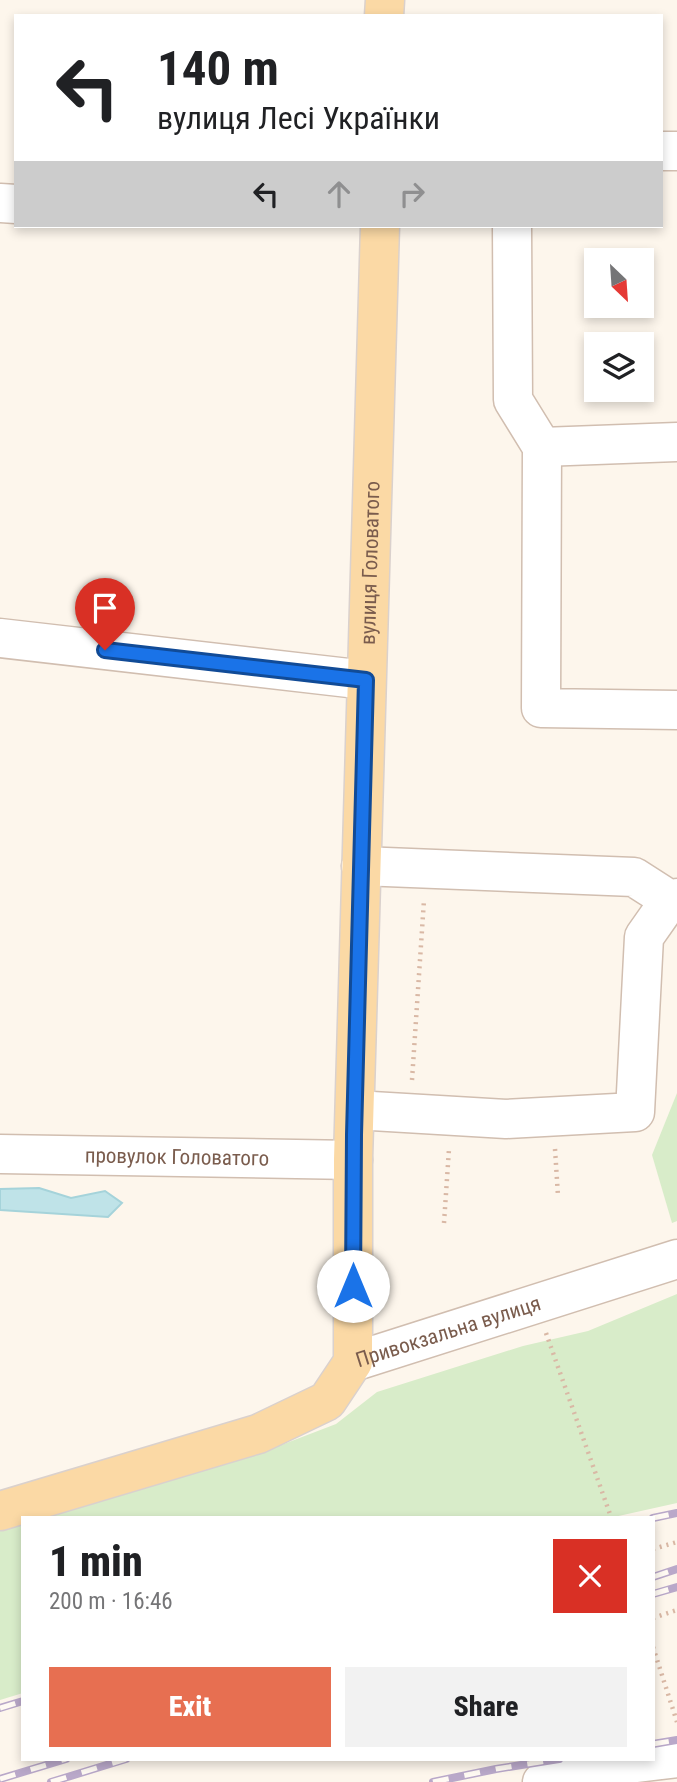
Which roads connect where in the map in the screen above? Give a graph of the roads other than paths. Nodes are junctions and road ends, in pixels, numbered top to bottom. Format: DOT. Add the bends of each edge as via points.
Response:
graph roads {
  1 [pos="380,228"];
  2 [pos="512,228"];
  3 [pos="677,442"];
  4 [pos="542,447"];
  5 [pos="0,638"];
  6 [pos="366,680"];
  7 [pos="677,710"];
  8 [pos="361,866"];
  9 [pos="673,899"];
  10 [pos="355,1111"];
  11 [pos="0,1154"];
  12 [pos="353,1160"];
  13 [pos="677,1259"];
  14 [pos="353,1362"];
  15 [pos="0,1511"];
  16 [pos="677,1758"];
  17 [pos="652,1761"];
  18 [pos="655,1761"];
  19 [pos="542,1782"];
  1 -- 6 [label="main road, вулиця Головатого"];
  2 -- 4 [label="street" via="513,400"];
  3 -- 4 [label="street"];
  4 -- 7 [label="street" via="541,708"];
  5 -- 6 [label="street"];
  6 -- 8 [label="main road, вулиця Головатого"];
  8 -- 9 [label="street" via="634,877"];
  8 -- 10 [label="main road, вулиця Головатого"];
  9 -- 10 [label="street" via="644,937 635,1112 506,1119"];
  10 -- 12 [label="main road, вулиця Головатого"];
  11 -- 12 [label="street, провулок Головатого"];
  12 -- 14 [label="main road, вулиця Головатого"];
  13 -- 14 [label="street, Привокзальна вулиця"];
  14 -- 15 [label="main road, Привокзальна вулиця" via="327,1401 258,1434"];
  16 -- 18 [label="street"];
  17 -- 19 [label="street" via="579,1770"];
}
